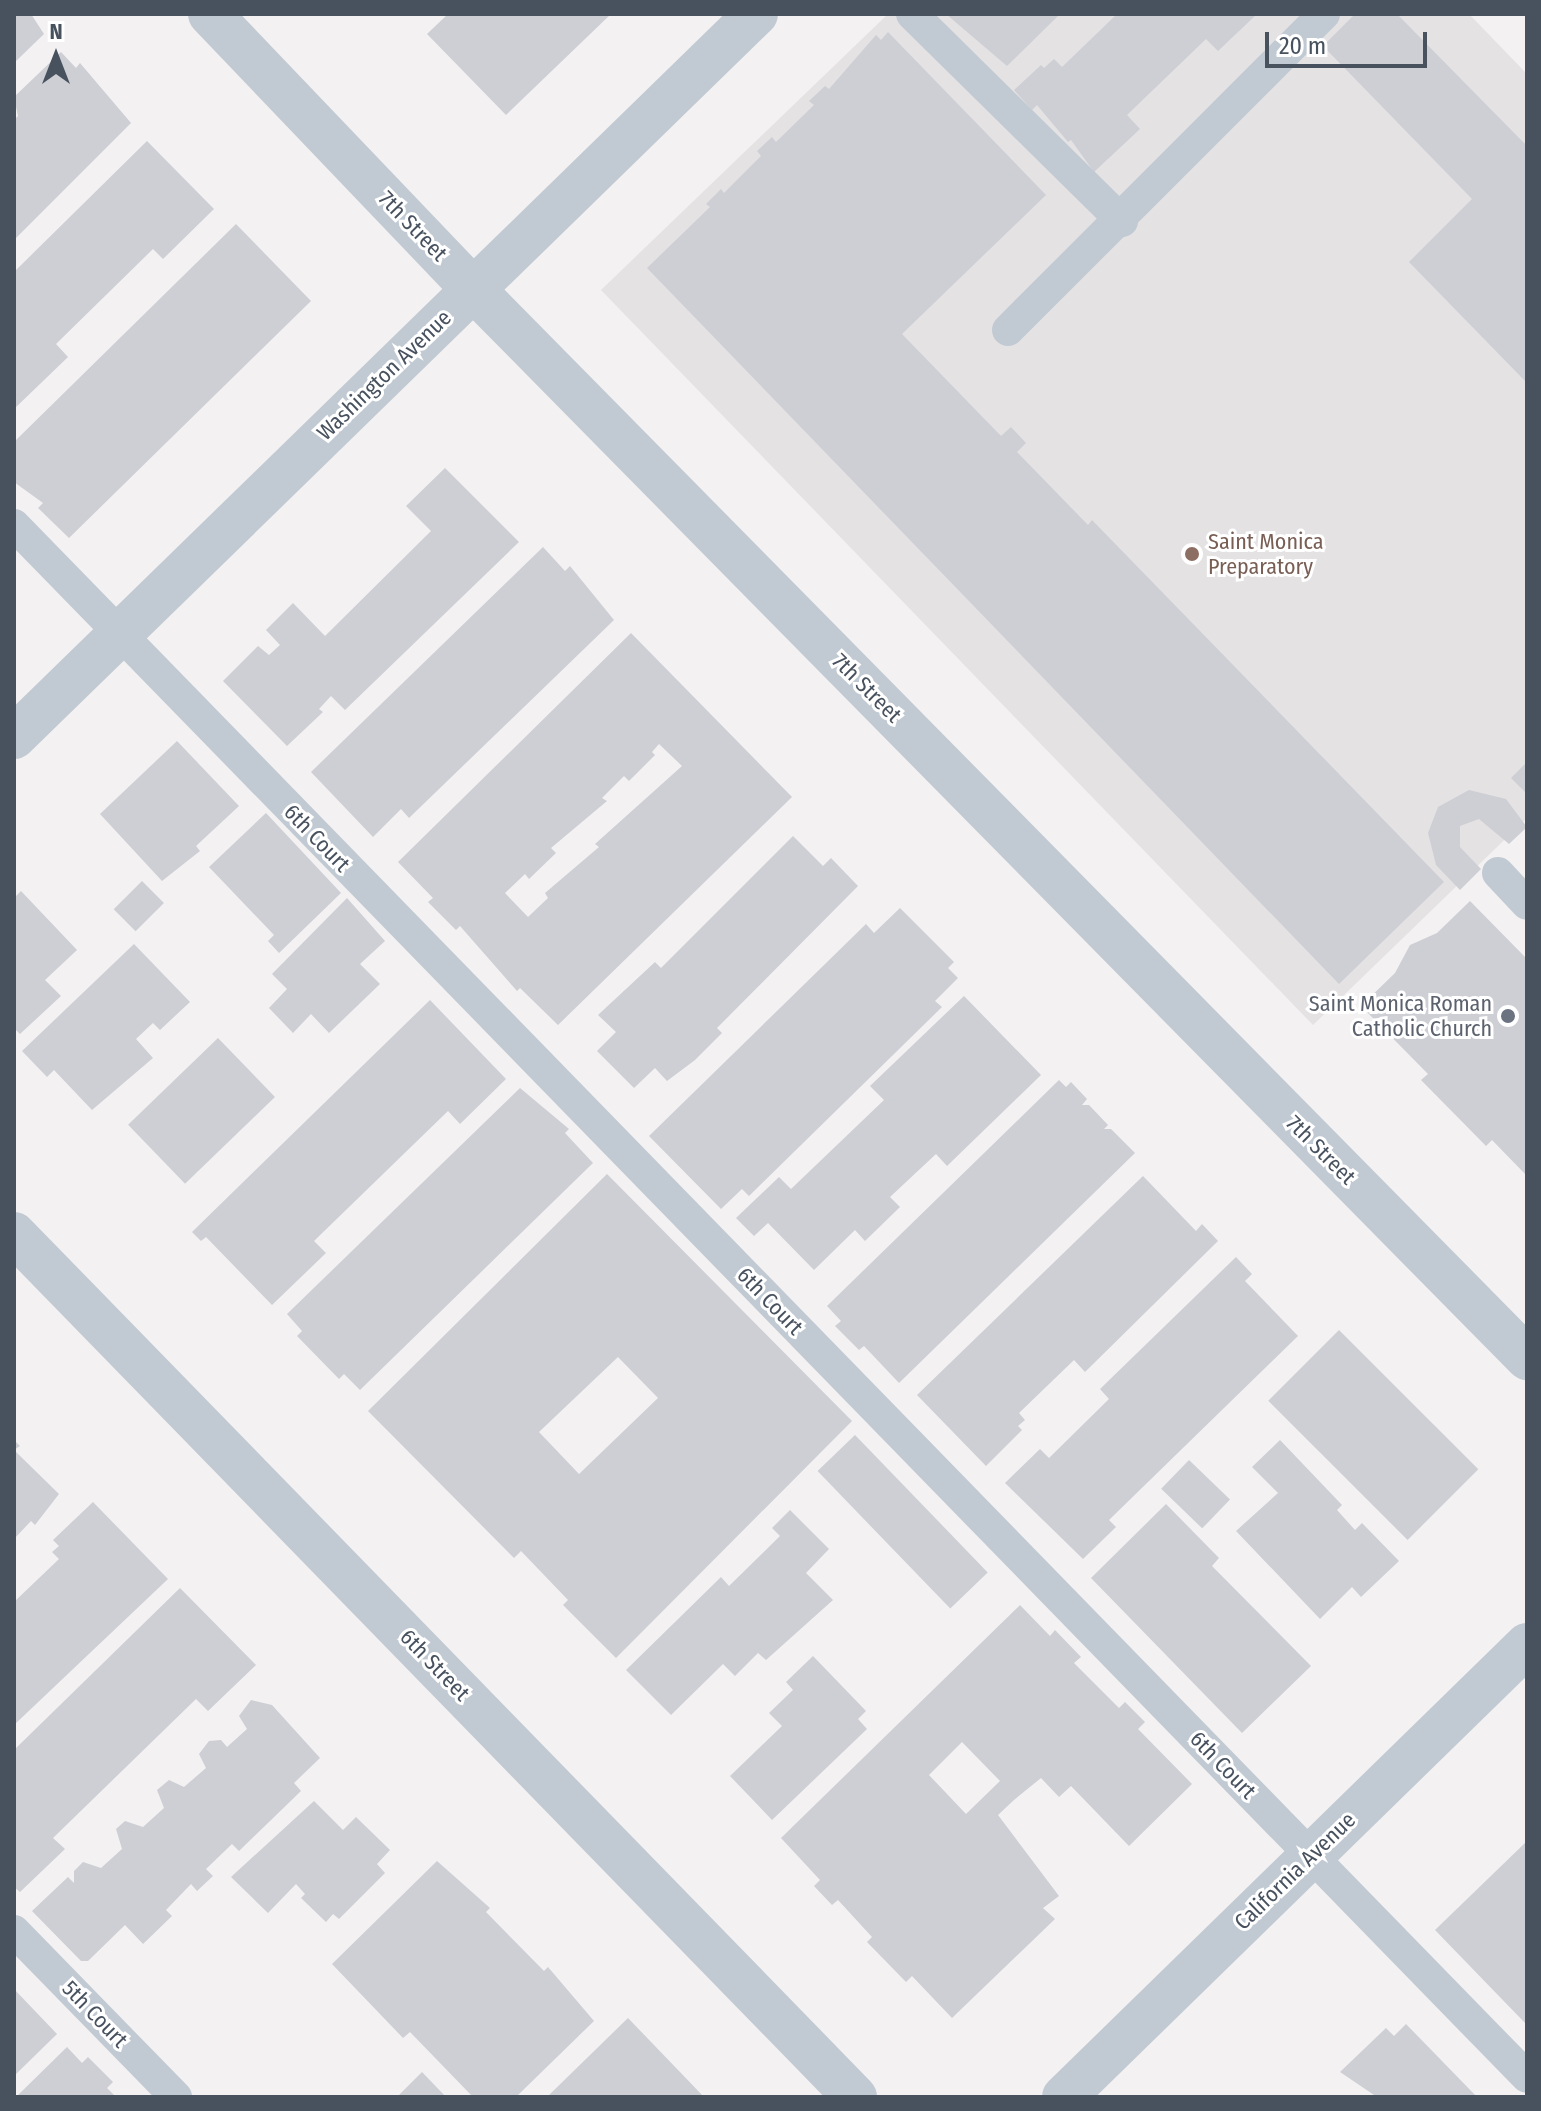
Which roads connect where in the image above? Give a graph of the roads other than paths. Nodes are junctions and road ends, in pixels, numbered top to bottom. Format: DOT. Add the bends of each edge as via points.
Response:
graph roads {
  1 [pos="210,14"];
  2 [pos="756,14"];
  3 [pos="912,14"];
  4 [pos="1324,14"];
  5 [pos="1122,221"];
  6 [pos="472,288"];
  7 [pos="1008,330"];
  8 [pos="14,525"];
  9 [pos="119,635"];
  10 [pos="14,737"];
  11 [pos="1498,873"];
  12 [pos="1527,904"];
  13 [pos="14,1234"];
  14 [pos="1527,1358"];
  15 [pos="1527,1645"];
  16 [pos="1312,1855"];
  17 [pos="14,1931"];
  18 [pos="1527,2077"];
  19 [pos="176,2097"];
  20 [pos="855,2097"];
  21 [pos="1064,2097"];
  1 -- 6 [label="street, 7th Street"];
  2 -- 6 [label="street, Washington Avenue"];
  3 -- 5 [label="lane"];
  4 -- 5 [label="lane"];
  5 -- 7 [label="lane"];
  6 -- 9 [label="street, Washington Avenue"];
  6 -- 14 [label="street, 7th Street"];
  8 -- 9 [label="lane, 6th Court"];
  9 -- 10 [label="street, Washington Avenue"];
  9 -- 16 [label="lane, 6th Court"];
  11 -- 12 [label="lane"];
  13 -- 20 [label="street, 6th Street"];
  15 -- 16 [label="street, California Avenue"];
  16 -- 18 [label="lane, 6th Court"];
  16 -- 21 [label="street, California Avenue"];
  17 -- 19 [label="lane, 5th Court"];
}
